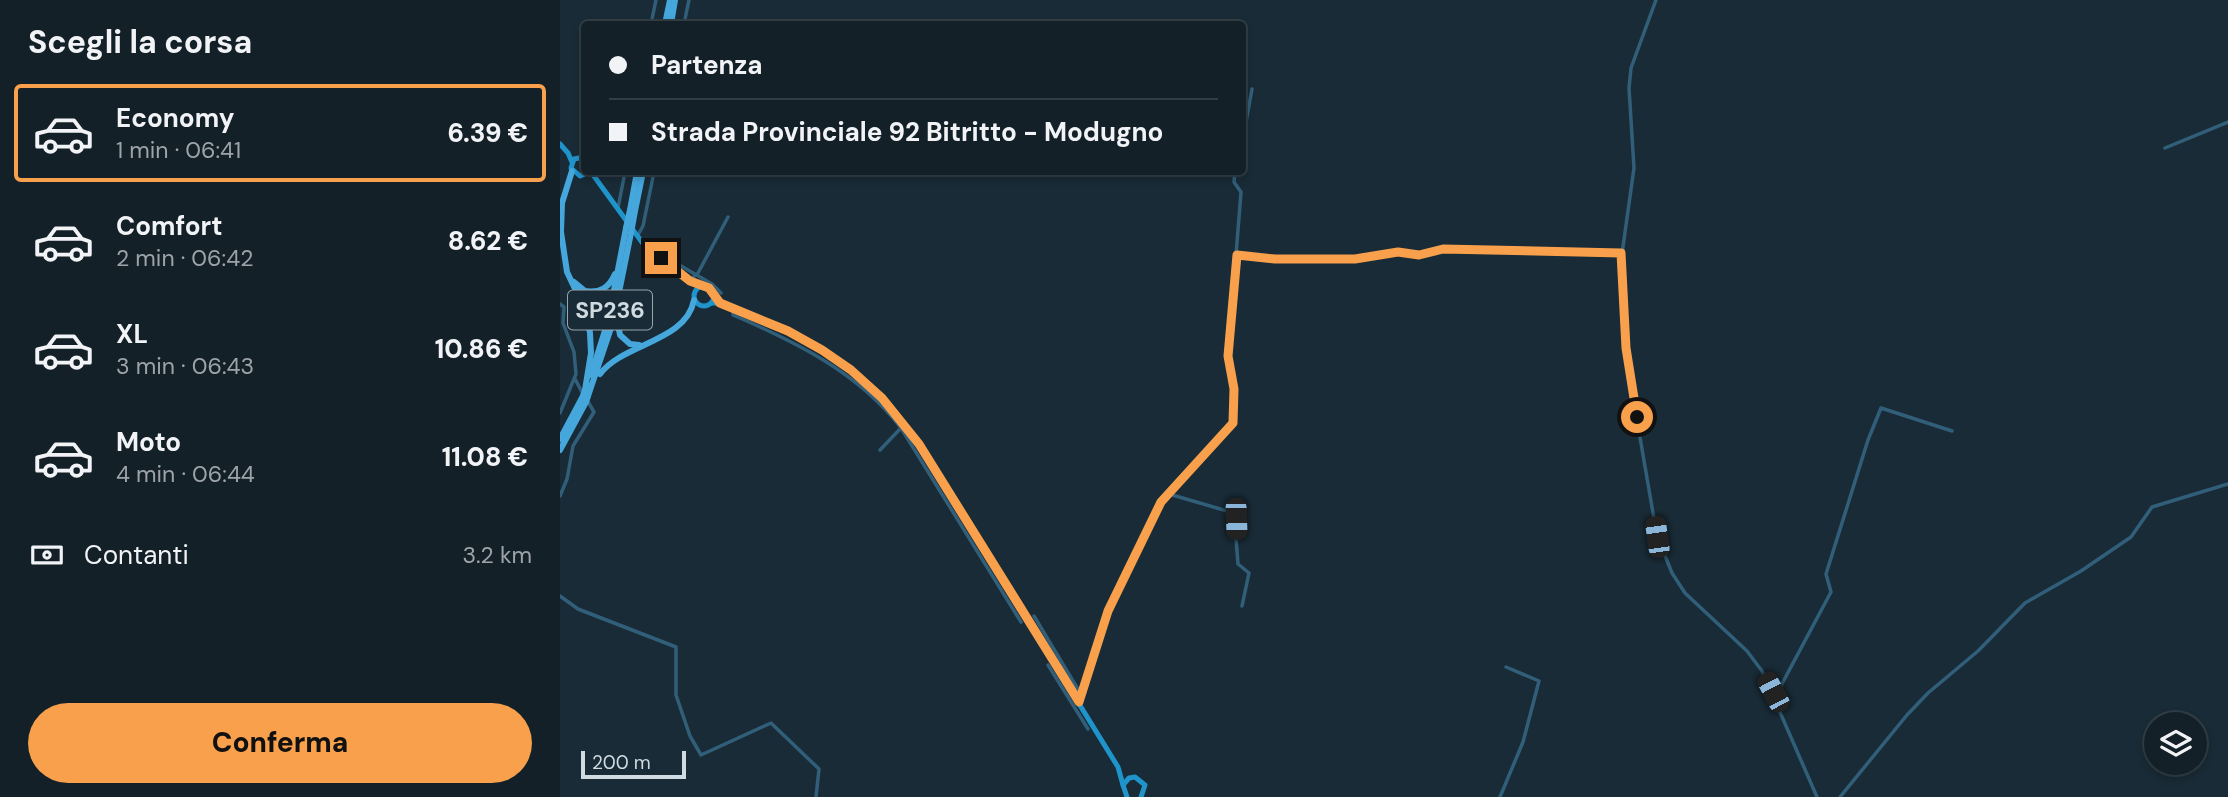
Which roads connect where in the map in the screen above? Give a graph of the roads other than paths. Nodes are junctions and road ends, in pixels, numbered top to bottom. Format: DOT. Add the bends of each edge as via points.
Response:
graph roads {
  1 [pos="656,0"];
  2 [pos="675,0"];
  3 [pos="689,0"];
  4 [pos="1656,0"];
  5 [pos="652,21"];
  6 [pos="670,21"];
  7 [pos="685,21"];
  8 [pos="1252,89"];
  9 [pos="1246,122"];
  10 [pos="2228,122"];
  11 [pos="560,144"];
  12 [pos="2165,148"];
  13 [pos="568,152"];
  14 [pos="581,157"];
  15 [pos="581,158"];
  16 [pos="572,162"];
  17 [pos="572,171"];
  18 [pos="581,173"];
  19 [pos="585,175"];
  20 [pos="589,175"];
  21 [pos="624,175"];
  22 [pos="637,175"];
  23 [pos="642,175"];
  24 [pos="653,175"];
  25 [pos="1235,175"];
  26 [pos="571,180"];
  27 [pos="618,210"];
  28 [pos="632,211"];
  29 [pos="728,217"];
  30 [pos="631,233"];
  31 [pos="1621,253"];
  32 [pos="1237,255"];
  33 [pos="624,267"];
  34 [pos="568,272"];
  35 [pos="693,278"];
  36 [pos="704,286"];
  37 [pos="721,293"];
  38 [pos="694,296"];
  39 [pos="713,296"];
  40 [pos="711,303"];
  41 [pos="720,303"];
  42 [pos="560,304"];
  43 [pos="702,306"];
  44 [pos="733,308"];
  45 [pos="691,310"];
  46 [pos="645,345"];
  47 [pos="596,378"];
  48 [pos="575,379"];
  49 [pos="586,396"];
  50 [pos="560,413"];
  51 [pos="901,429"];
  52 [pos="1952,431"];
  53 [pos="560,439"];
  54 [pos="560,450"];
  55 [pos="880,450"];
  56 [pos="2228,484"];
  57 [pos="1168,494"];
  58 [pos="560,496"];
  59 [pos="989,565"];
  60 [pos="560,596"];
  61 [pos="1242,606"];
  62 [pos="1034,617"];
  63 [pos="1021,622"];
  64 [pos="1048,665"];
  65 [pos="1506,667"];
  66 [pos="1067,689"];
  67 [pos="1775,696"];
  68 [pos="1081,699"];
  69 [pos="1088,729"];
  70 [pos="1118,767"];
  71 [pos="1132,777"];
  72 [pos="1123,785"];
  73 [pos="816,797"];
  74 [pos="1127,797"];
  75 [pos="1141,797"];
  76 [pos="1500,797"];
  77 [pos="1817,797"];
  78 [pos="1840,797"];
  1 -- 5 [label="street"];
  2 -- 6 [label="highway"];
  3 -- 7 [label="street"];
  4 -- 31 [label="street" via="1631,68 1634,168"];
  8 -- 9 [label="street"];
  10 -- 12 [label="street"];
  11 -- 13 [label="main road"];
  13 -- 14 [label="main road"];
  13 -- 16 [label="main road"];
  15 -- 16 [label="main road"];
  16 -- 17 [label="main road"];
  17 -- 18 [label="main road"];
  17 -- 26 [label="highway"];
  19 -- 26 [label="highway"];
  20 -- 27 [label="main road"];
  21 -- 27 [label="street"];
  22 -- 28 [label="highway, SP236"];
  23 -- 28 [label="highway, SP236"];
  24 -- 30 [label="street" via="643,226"];
  25 -- 32 [label="street" via="1241,192"];
  26 -- 34 [label="highway" via="561,214"];
  27 -- 30 [label="main road"];
  28 -- 30 [label="highway, SP236, bridge"];
  29 -- 35 [label="street"];
  30 -- 33 [label="highway, SP236"];
  30 -- 34 [label="highway" via="606,287 585,291"];
  30 -- 35 [label="main road"];
  30 -- 49 [label="highway, SP236"];
  31 -- 32 [label="street" via="1443,249 1355,259"];
  31 -- 67 [label="street" via="1627,362 1657,537 1685,593 1747,651"];
  32 -- 57 [label="street" via="1228,356 1234,389 1233,423"];
  33 -- 46 [label="highway" via="617,328 630,344"];
  33 -- 47 [label="highway, SP236"];
  34 -- 49 [label="highway" via="590,333"];
  35 -- 36 [label="main road"];
  35 -- 37 [label="street" via="712,284"];
  35 -- 38 [label="main road"];
  36 -- 38 [label="main road"];
  36 -- 39 [label="main road"];
  38 -- 43 [label="main road"];
  38 -- 45 [label="highway"];
  39 -- 40 [label="main road"];
  39 -- 41 [label="main road"];
  40 -- 41 [label="main road"];
  40 -- 43 [label="main road"];
  41 -- 44 [label="main road"];
  42 -- 48 [label="street" via="574,352"];
  43 -- 45 [label="highway"];
  44 -- 51 [label="street" via="733,315 796,343 838,369"];
  44 -- 59 [label="main road" via="813,344 867,383 908,428"];
  45 -- 46 [label="highway" via="669,332"];
  46 -- 47 [label="highway" via="618,356"];
  47 -- 49 [label="highway, SP236"];
  48 -- 50 [label="street"];
  48 -- 58 [label="street" via="594,412 573,446"];
  49 -- 53 [label="highway, SP236"];
  49 -- 54 [label="highway, SP236"];
  51 -- 55 [label="street"];
  51 -- 59 [label="street"];
  52 -- 67 [label="street" via="1881,408 1826,573 1830,592"];
  56 -- 78 [label="street" via="2152,507 2132,537 2025,603 1914,708"];
  57 -- 61 [label="street" via="1234,513 1238,564 1250,573"];
  57 -- 68 [label="street" via="1108,611"];
  59 -- 63 [label="street"];
  59 -- 66 [label="main road"];
  60 -- 73 [label="street" via="578,609 676,647 676,695 701,755 771,723 819,769"];
  62 -- 68 [label="street"];
  64 -- 66 [label="street"];
  65 -- 76 [label="street" via="1539,681 1523,743"];
  66 -- 68 [label="main road"];
  66 -- 69 [label="street"];
  67 -- 77 [label="street"];
  68 -- 70 [label="main road"];
  70 -- 71 [label="main road"];
  70 -- 72 [label="main road"];
  71 -- 72 [label="main road"];
  71 -- 75 [label="main road" via="1145,785"];
  72 -- 74 [label="main road"];
}
